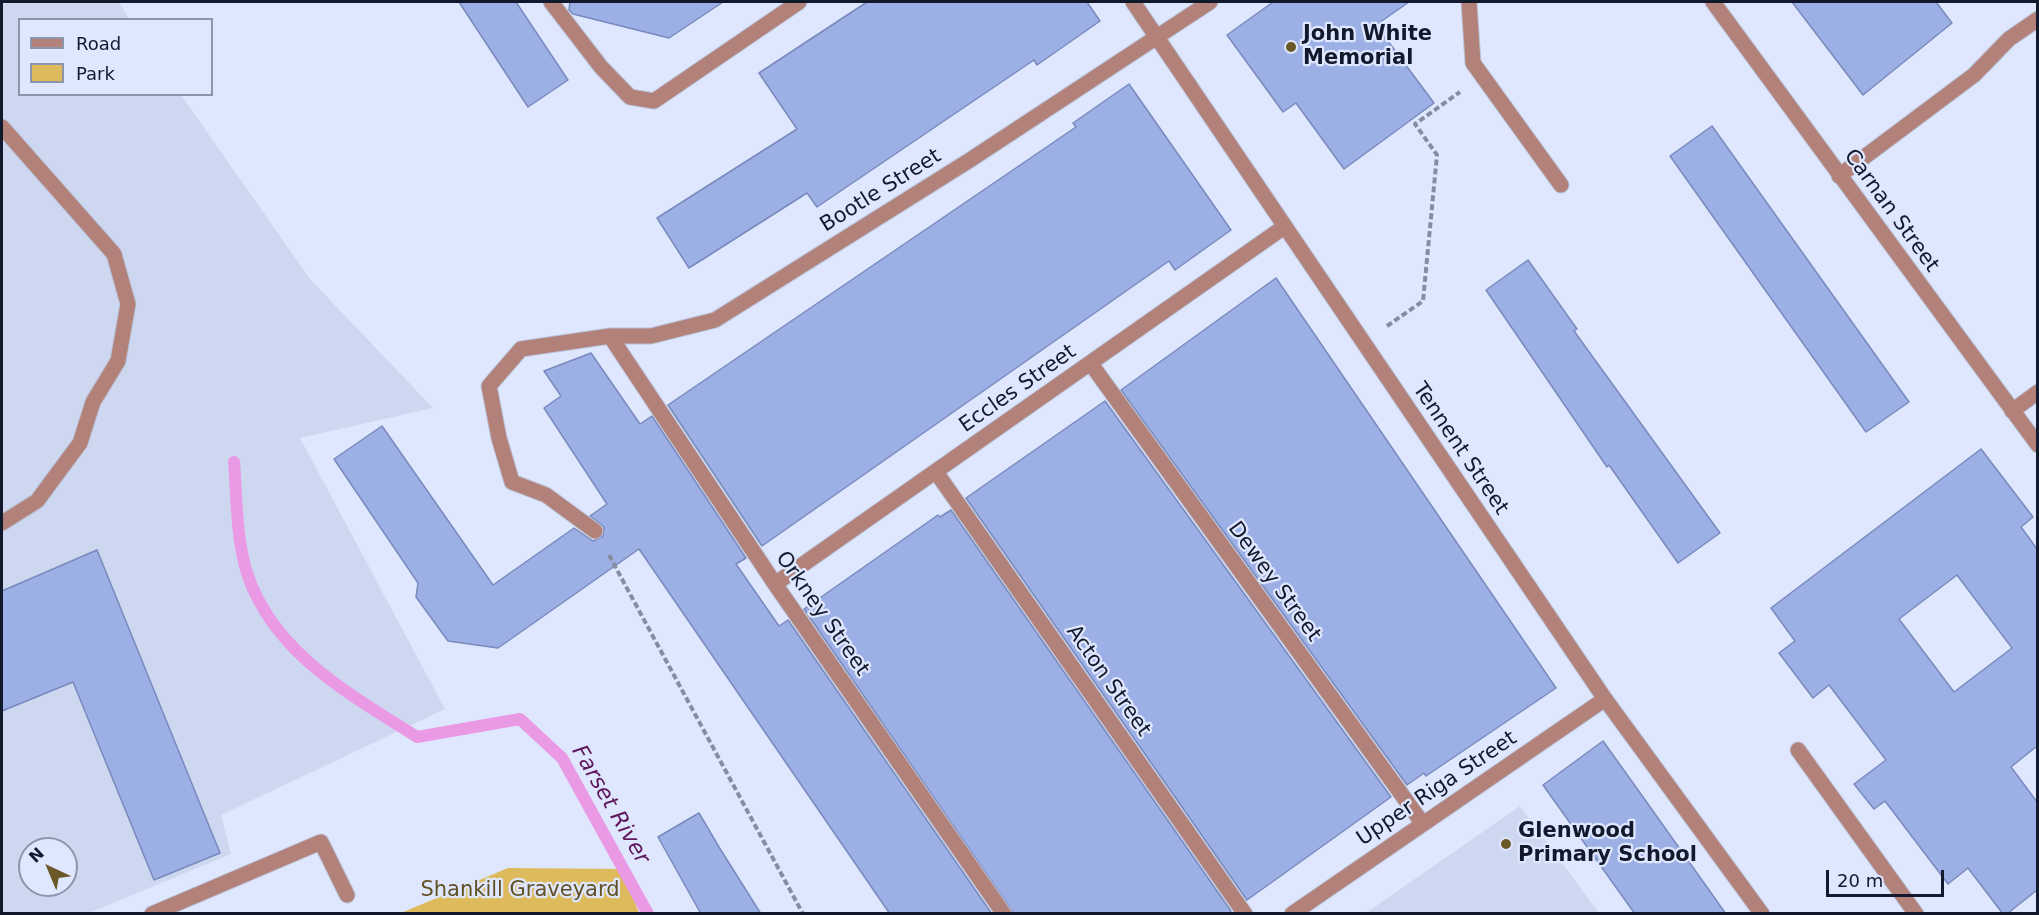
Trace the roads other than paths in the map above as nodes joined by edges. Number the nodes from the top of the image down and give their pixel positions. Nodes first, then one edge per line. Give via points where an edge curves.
1 (799, 2) edge
2 (1133, 2) edge
3 (1210, 2) edge
4 (1469, 2) edge
5 (1713, 2) edge
6 (552, 4) edge
7 (2037, 19) edge
8 (1159, 37) junction
9 (2, 127) edge
10 (1839, 176) junction
11 (1560, 185) dead end
12 (1284, 226) junction
13 (610, 336) junction
14 (1091, 364) junction
15 (2037, 392) edge
16 (2012, 411) junction
17 (2037, 445) edge
18 (936, 472) junction
19 (2, 523) edge
20 (595, 531) road end
21 (775, 584) junction
22 (1605, 699) junction
23 (1798, 750) dead end
24 (1423, 824) junction
25 (346, 895) dead end
26 (152, 914) edge
27 (1004, 914) edge
28 (1245, 914) edge
29 (1292, 914) edge
30 (1762, 914) edge
31 (1916, 914) edge

1 - 6 street via 654,101 630,97
2 - 8 street, Tennent Street
3 - 8 street, Bootle Street
4 - 11 street via 1473,63
5 - 10 street, Carnan Street
7 - 10 street via 1974,75
8 - 12 street, Tennent Street
8 - 13 street, Bootle Street via 715,320 651,336
9 - 19 street via 114,254 128,304 118,361 93,402 80,443 37,501
10 - 16 street, Carnan Street
12 - 14 street, Eccles Street
12 - 22 street, Tennent Street
13 - 20 street, Bootle Street via 521,349 489,386 512,482 546,495
13 - 21 street, Orkney Street
14 - 18 street, Eccles Street
14 - 24 street, Dewey Street
15 - 16 street
16 - 17 street, Carnan Street
18 - 21 street, Eccles Street
18 - 28 street, Acton Street
21 - 27 street, Orkney Street
22 - 24 street, Upper Riga Street
22 - 30 street, Tennent Street
23 - 31 street
24 - 29 street, Upper Riga Street
25 - 26 street via 321,842

